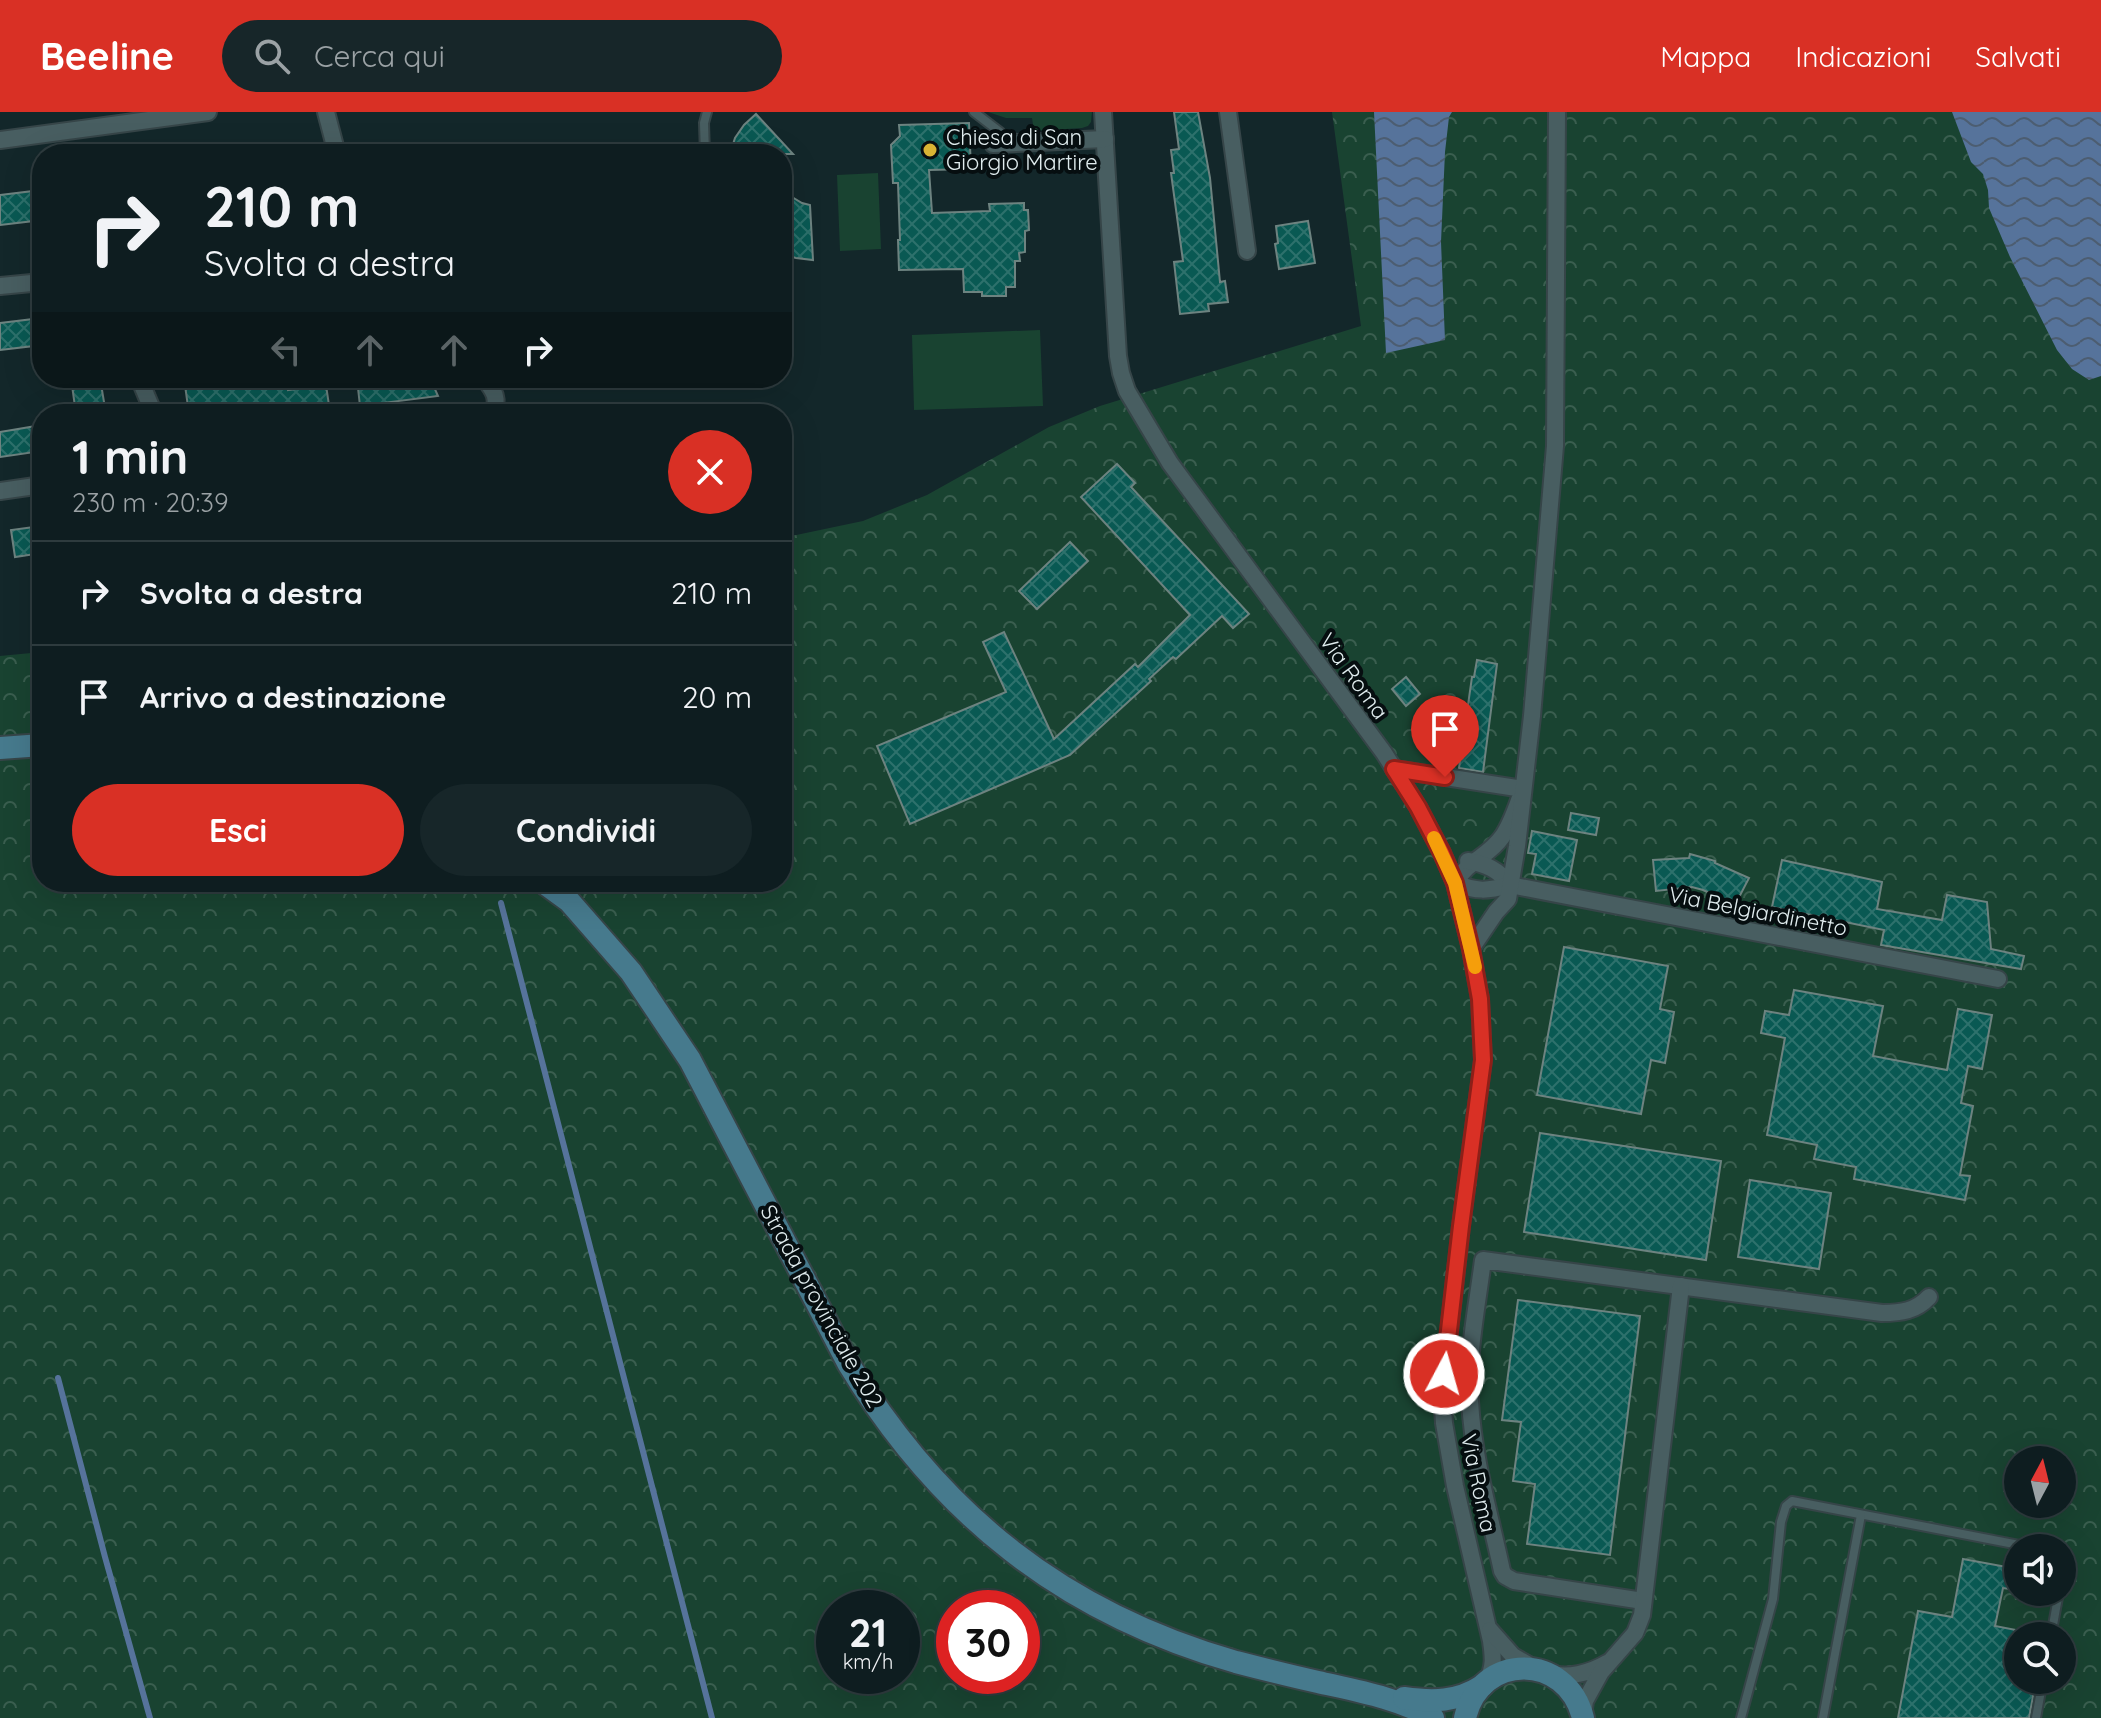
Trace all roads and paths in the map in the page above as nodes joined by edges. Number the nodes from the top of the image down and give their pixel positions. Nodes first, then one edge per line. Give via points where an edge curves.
1 (208, 112) edge
2 (326, 112) edge
3 (707, 112) edge
4 (974, 112) edge
5 (1103, 112) edge
6 (1228, 112) edge
7 (1557, 112) edge
8 (1105, 139) junction
9 (0, 140) edge
10 (334, 144) edge
11 (705, 144) edge
12 (1001, 144) joint
13 (1247, 251) dead end
14 (32, 283) edge
15 (0, 286) edge
16 (32, 486) edge
17 (0, 491) edge
18 (32, 746) edge
19 (0, 748) edge
20 (1394, 769) junction
21 (1523, 789) junction
22 (1442, 853) junction
23 (1473, 862) junction
24 (1455, 883) junction
25 (1510, 885) junction
26 (557, 892) edge
27 (1471, 949) junction
28 (1998, 979) dead end
29 (1681, 1286) junction
30 (1929, 1297) dead end
31 (1861, 1515) junction
32 (2004, 1542) edge
33 (1643, 1601) junction
34 (1487, 1626) junction
35 (1608, 1663) junction
36 (1543, 1671) junction
37 (1484, 1683) junction
38 (1371, 1694) junction
39 (2040, 1694) edge
40 (1583, 1717) edge
41 (1433, 1718) edge
42 (1465, 1718) edge
43 (1741, 1718) edge
44 (1823, 1718) edge
45 (2036, 1718) edge

1 - 9 street
2 - 10 street
3 - 11 lane
4 - 12 lane via 1000,132
5 - 8 street, Via Roma
6 - 13 street
7 - 21 street via 1555,446
8 - 12 street
8 - 20 street, Via Roma via 1118,356 1127,391 1170,463
14 - 15 street
16 - 17 street
18 - 19 street
20 - 21 street
20 - 22 street, Via Roma
21 - 23 street via 1502,837
21 - 25 street
22 - 23 street
22 - 24 street, Via Roma
23 - 24 street
23 - 25 street via 1495,870
24 - 25 street via 1487,891
24 - 27 street, Via Roma
25 - 27 street via 1508,899
25 - 28 street, Via Belgiardinetto
26 - 38 street, Strada provinciale 202 via 631,972 690,1060 862,1385 900,1440 962,1509 1037,1570 1145,1631 1235,1661
27 - 34 street, Via Roma via 1483,1060 1442,1394 1455,1486
29 - 30 street via 1882,1313 1912,1309
29 - 33 street
29 - 33 street via 1483,1260 1471,1350 1472,1430 1505,1576
31 - 32 lane
31 - 43 lane via 1803,1502 1786,1506 1773,1599
31 - 44 lane
33 - 35 street via 1635,1633
34 - 36 street, Via Roma via 1513,1656
34 - 37 street, Via Roma via 1493,1664
35 - 36 street via 1560,1676
35 - 40 street via 1587,1697
36 - 37 street, Strada provinciale 202 via 1519,1668
36 - 40 street via 1564,1683
37 - 38 street, Strada provinciale 202 via 1455,1699
37 - 42 street
38 - 41 street, Strada provinciale 202
39 - 45 lane

